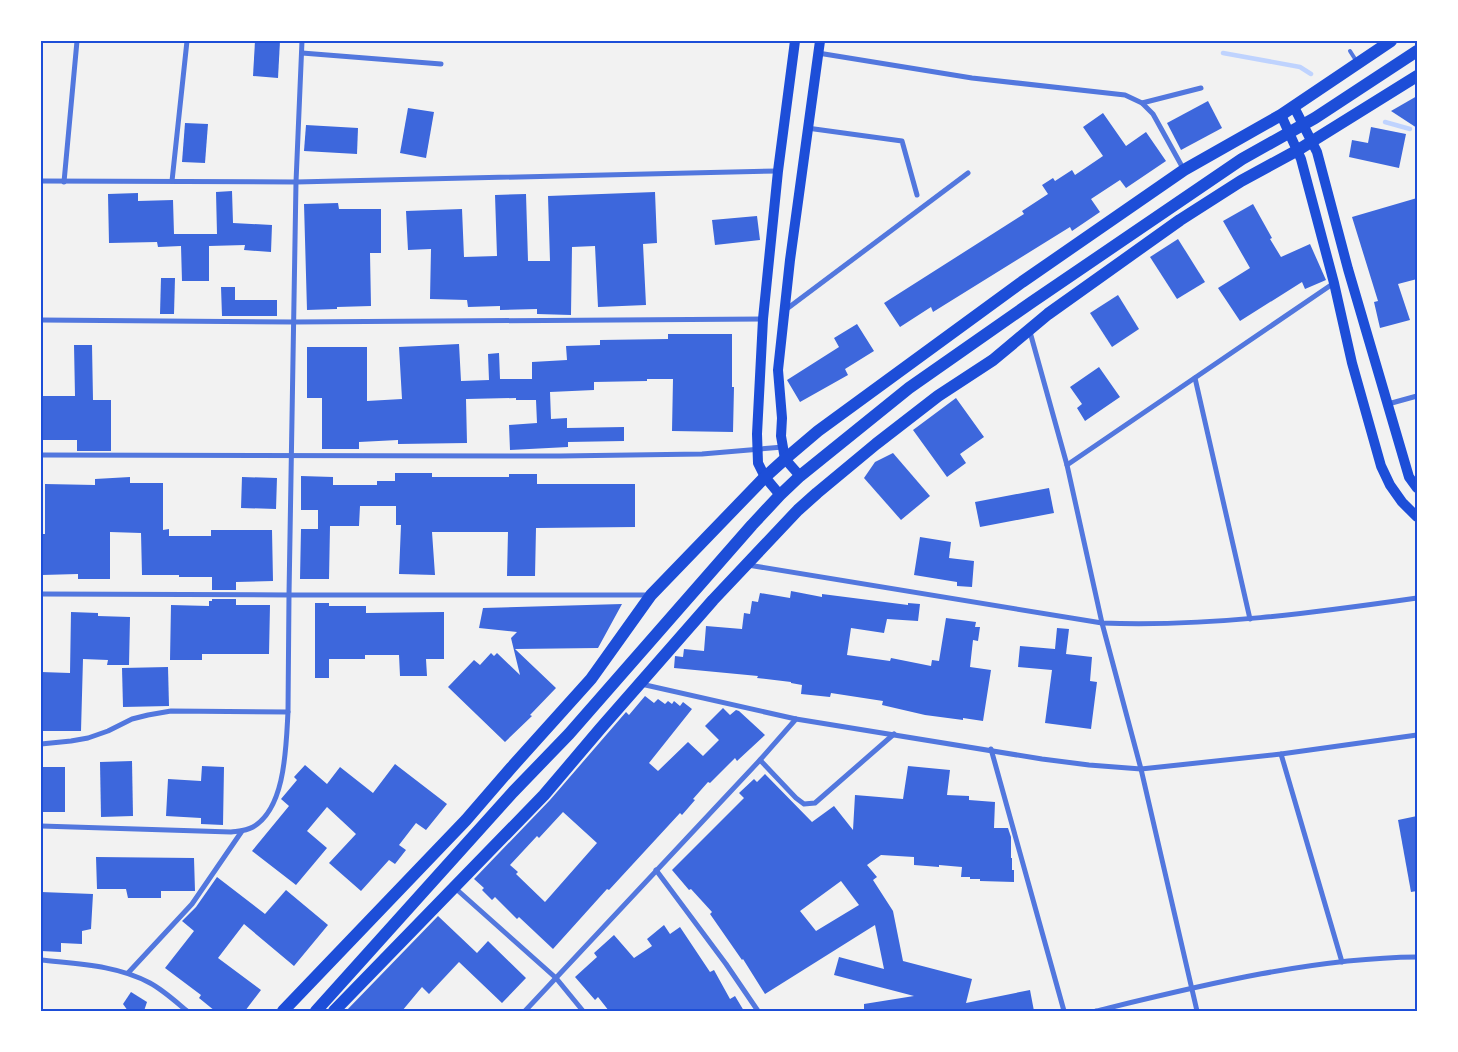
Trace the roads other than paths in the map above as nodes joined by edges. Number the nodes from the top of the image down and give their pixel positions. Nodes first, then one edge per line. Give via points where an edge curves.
1 (77, 41) edge
2 (186, 41) edge
3 (302, 41) edge
4 (795, 41) edge
5 (820, 41) edge
6 (1391, 41) edge
7 (1350, 51) dead end
8 (1417, 51) edge
9 (302, 53) junction
10 (818, 53) junction
11 (441, 64) dead end
12 (1358, 64) junction
13 (1417, 76) edge
14 (1201, 88) dead end
15 (1142, 103) junction
16 (1294, 107) junction
17 (1281, 115) junction
18 (1303, 125) junction
19 (807, 128) junction
20 (1289, 133) junction
21 (1312, 141) junction
22 (1298, 150) junction
23 (1184, 170) junction
24 (778, 171) junction
25 (968, 173) dead end
26 (41, 181) edge
27 (172, 181) junction
28 (64, 182) junction
29 (296, 182) junction
30 (917, 195) dead end
31 (1334, 283) junction
32 (784, 310) junction
33 (764, 319) junction
34 (41, 320) edge
35 (294, 322) junction
36 (1030, 331) junction
37 (1195, 378) junction
38 (1417, 396) edge
39 (1388, 404) junction
40 (757, 450) junction
41 (784, 453) junction
42 (41, 455) edge
43 (291, 456) junction
44 (1067, 465) junction
45 (800, 476) junction
46 (765, 477) junction
47 (1417, 488) edge
48 (780, 495) junction
49 (1417, 517) edge
50 (747, 565) junction
51 (41, 594) edge
52 (289, 595) junction
53 (651, 596) junction
54 (1417, 598) edge
55 (1250, 619) junction
56 (1102, 623) junction
57 (640, 684) junction
58 (288, 712) junction
59 (796, 719) junction
60 (894, 734) junction
61 (1417, 735) edge
62 (41, 744) edge
63 (991, 750) junction
64 (1281, 754) junction
65 (760, 760) junction
66 (1141, 770) junction
67 (41, 826) edge
68 (242, 831) junction
69 (656, 870) junction
70 (455, 888) junction
71 (1417, 957) edge
72 (41, 960) edge
73 (1342, 962) junction
74 (128, 973) junction
75 (556, 978) junction
76 (1192, 987) junction
77 (288, 1008) edge
78 (187, 1011) edge
79 (316, 1011) edge
80 (334, 1011) edge
81 (525, 1011) edge
82 (583, 1011) edge
83 (758, 1011) edge
84 (1064, 1011) edge
85 (1096, 1011) edge
86 (1197, 1011) edge

1 - 28 street
2 - 27 street
3 - 9 street
4 - 24 main road
5 - 10 main road
6 - 12 main road
7 - 12 lane
8 - 18 main road
9 - 11 street
9 - 29 street
10 - 15 street via 972,78 1125,95
10 - 19 main road
12 - 16 main road
13 - 21 main road
14 - 15 street
15 - 23 street via 1153,114
16 - 17 main road
16 - 18 main road
17 - 20 main road
17 - 23 main road
18 - 20 main road
18 - 21 main road
19 - 30 street via 902,141
19 - 32 main road
20 - 22 main road
20 - 45 main road via 1242,159 909,388
21 - 22 main road
21 - 39 main road
22 - 31 main road
22 - 36 main road via 1180,220 1048,314
23 - 41 main road
24 - 29 street
24 - 33 main road
25 - 32 street
26 - 28 street
27 - 28 street
27 - 29 street
29 - 35 street
31 - 37 street
31 - 49 main road via 1381,466 1402,502
32 - 41 main road via 778,370
33 - 35 street
33 - 40 main road
34 - 35 street
35 - 43 street
36 - 44 street
36 - 50 main road via 876,444 798,510
37 - 44 street
37 - 55 street
38 - 39 street
39 - 47 main road via 1409,477
40 - 41 street
40 - 43 street via 669,454
40 - 46 main road via 758,463
41 - 45 main road
41 - 46 main road
42 - 43 street
43 - 52 street
44 - 56 street
45 - 48 main road
46 - 48 main road
46 - 53 main road
48 - 79 main road via 569,734
50 - 56 street
50 - 57 main road
51 - 52 street
52 - 53 street
52 - 58 street
53 - 77 main road via 591,679 466,820
54 - 55 street
55 - 56 street via 1147,625
56 - 66 street
57 - 59 street
57 - 70 main road via 544,795
58 - 62 street via 171,711 132,719 88,738
58 - 68 street via 285,756 277,794 260,822
59 - 60 street
59 - 65 street
60 - 63 street
60 - 65 street via 815,802 804,804 796,798
61 - 64 street
63 - 66 street
63 - 84 street
64 - 66 street
64 - 73 street
65 - 69 street
66 - 76 street
67 - 68 street
68 - 74 street via 192,904
69 - 75 street
69 - 83 street
70 - 75 street
70 - 80 main road
71 - 73 street
72 - 74 street via 99,966
73 - 76 street
74 - 78 street via 150,983
75 - 81 street
75 - 82 street
76 - 85 street
76 - 86 street

